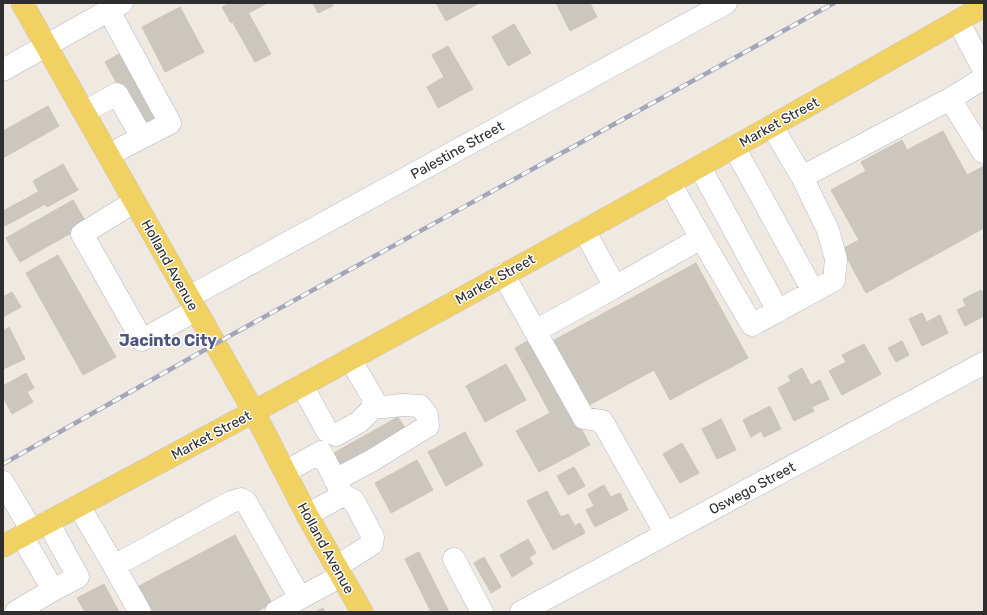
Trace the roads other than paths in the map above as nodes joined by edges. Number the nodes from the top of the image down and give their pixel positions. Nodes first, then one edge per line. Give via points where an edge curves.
1 (22, 3) edge
2 (726, 3) edge
3 (984, 6) edge
4 (115, 7) edge
5 (958, 21) junction
6 (46, 46) junction
7 (3, 70) edge
8 (984, 70) edge
9 (984, 78) edge
10 (950, 99) junction
11 (84, 112) junction
12 (772, 126) junction
13 (142, 137) junction
14 (734, 147) junction
15 (984, 152) edge
16 (108, 155) junction
17 (700, 166) junction
18 (802, 177) junction
19 (670, 183) junction
20 (134, 202) junction
21 (584, 230) junction
22 (701, 238) junction
23 (503, 274) junction
24 (615, 287) junction
25 (813, 291) junction
26 (192, 304) junction
27 (778, 311) junction
28 (535, 331) junction
29 (350, 359) junction
30 (984, 363) edge
31 (302, 386) junction
32 (373, 408) junction
33 (254, 412) junction
34 (336, 435) junction
35 (321, 452) junction
36 (285, 472) junction
37 (3, 482) edge
38 (339, 488) junction
39 (78, 506) junction
40 (307, 515) junction
41 (34, 530) junction
42 (666, 534) junction
43 (3, 546) edge
44 (454, 559) dead end
45 (114, 566) junction
46 (339, 571) junction
47 (53, 590) junction
48 (300, 598) junction
49 (16, 612) edge
50 (140, 612) edge
51 (276, 612) edge
52 (362, 612) edge
53 (482, 612) edge
54 (521, 612) edge

1 - 6 main road, Holland Avenue
2 - 26 street, Palestine Street
3 - 5 main road, Market Street
4 - 6 street
4 - 13 street via 170,122
5 - 8 street
5 - 12 main road, Market Street
6 - 7 street
6 - 11 main road, Holland Avenue
9 - 10 street
10 - 15 street
10 - 18 street
11 - 13 street via 117,94
11 - 16 main road, Holland Avenue
12 - 14 main road, Market Street
12 - 18 street
13 - 16 street
14 - 17 main road, Market Street
14 - 25 street
16 - 20 main road, Holland Avenue
17 - 19 main road, Market Street
17 - 27 street
18 - 25 street via 828,230 836,259 834,280
19 - 21 main road, Market Street
19 - 22 street
20 - 26 main road, Holland Avenue
20 - 26 street, Palestine Street via 82,234 89,248 142,340
21 - 23 main road, Market Street
21 - 24 street
22 - 24 street
22 - 27 street via 752,325
23 - 28 street
23 - 29 main road, Market Street
24 - 28 street
25 - 27 street
26 - 33 main road, Holland Avenue
28 - 42 street via 584,418 602,421
29 - 31 main road, Market Street
29 - 32 street via 373,398
30 - 42 street, Oswego Street
31 - 33 main road, Market Street
31 - 34 street via 327,431
32 - 34 street via 359,422
32 - 38 street via 420,406 427,415 428,426 371,461
33 - 36 main road, Holland Avenue
33 - 39 main road, Market Street
34 - 35 street
35 - 36 street
35 - 38 street
36 - 40 main road, Holland Avenue
37 - 41 street
38 - 40 street
38 - 46 street via 354,501 372,537 372,544
39 - 41 main road, Market Street
39 - 45 street
40 - 46 main road, Holland Avenue
41 - 43 main road, Market Street
41 - 47 street
41 - 47 street via 78,577
42 - 54 street, Oswego Street
44 - 53 street
45 - 48 street via 231,502 241,499 246,502
45 - 50 street
46 - 48 street
46 - 52 main road, Holland Avenue
47 - 49 street
48 - 51 street

